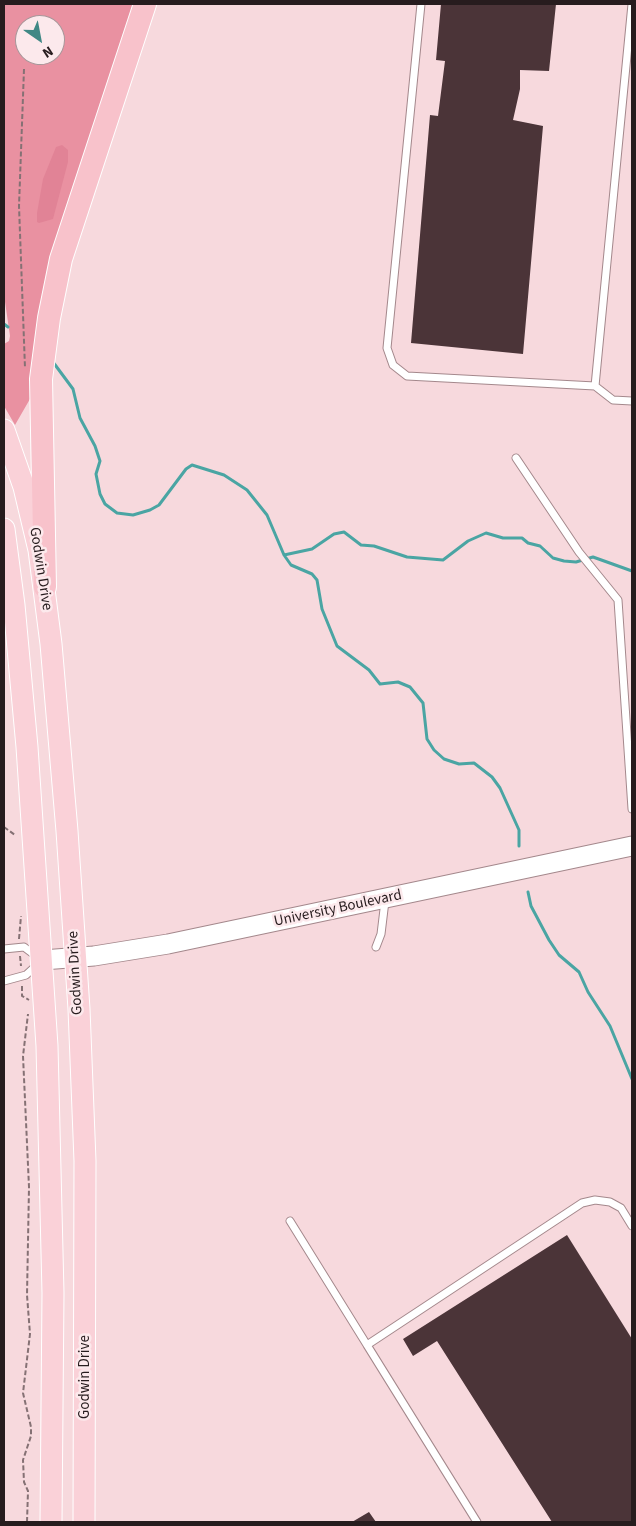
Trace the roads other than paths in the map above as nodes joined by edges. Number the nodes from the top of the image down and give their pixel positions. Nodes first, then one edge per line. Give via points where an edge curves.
1 (145, 4) edge
2 (420, 4) edge
3 (632, 4) edge
4 (596, 386) junction
5 (632, 401) edge
6 (4, 430) edge
7 (516, 458) dead end
8 (4, 529) edge
9 (45, 587) junction
10 (632, 808) edge
11 (632, 846) edge
12 (385, 899) junction
13 (376, 947) dead end
14 (4, 949) edge
15 (76, 958) junction
16 (43, 960) junction
17 (4, 981) edge
18 (290, 1221) dead end
19 (632, 1226) edge
20 (367, 1345) junction
21 (51, 1522) edge
22 (84, 1522) edge
23 (477, 1522) edge

1 - 9 highway via 64,250 49,318 41,379
2 - 4 lane via 387,348 394,365 407,376
3 - 4 lane
4 - 5 lane via 613,400
6 - 9 main road, Godwin Drive via 30,508
7 - 10 lane via 579,552 613,591 620,607
8 - 16 main road, Godwin Drive via 14,605
9 - 15 main road, Godwin Drive
11 - 12 main road, University Boulevard
12 - 13 lane via 381,934
12 - 15 main road, University Boulevard via 168,944
14 - 16 lane via 24,947
15 - 16 main road, University Boulevard
15 - 22 main road, Godwin Drive via 85,1161
16 - 17 lane via 26,975
16 - 21 main road, Godwin Drive via 52,1174
18 - 20 lane
19 - 20 lane via 621,1208 610,1202 595,1200 582,1204
20 - 23 lane

